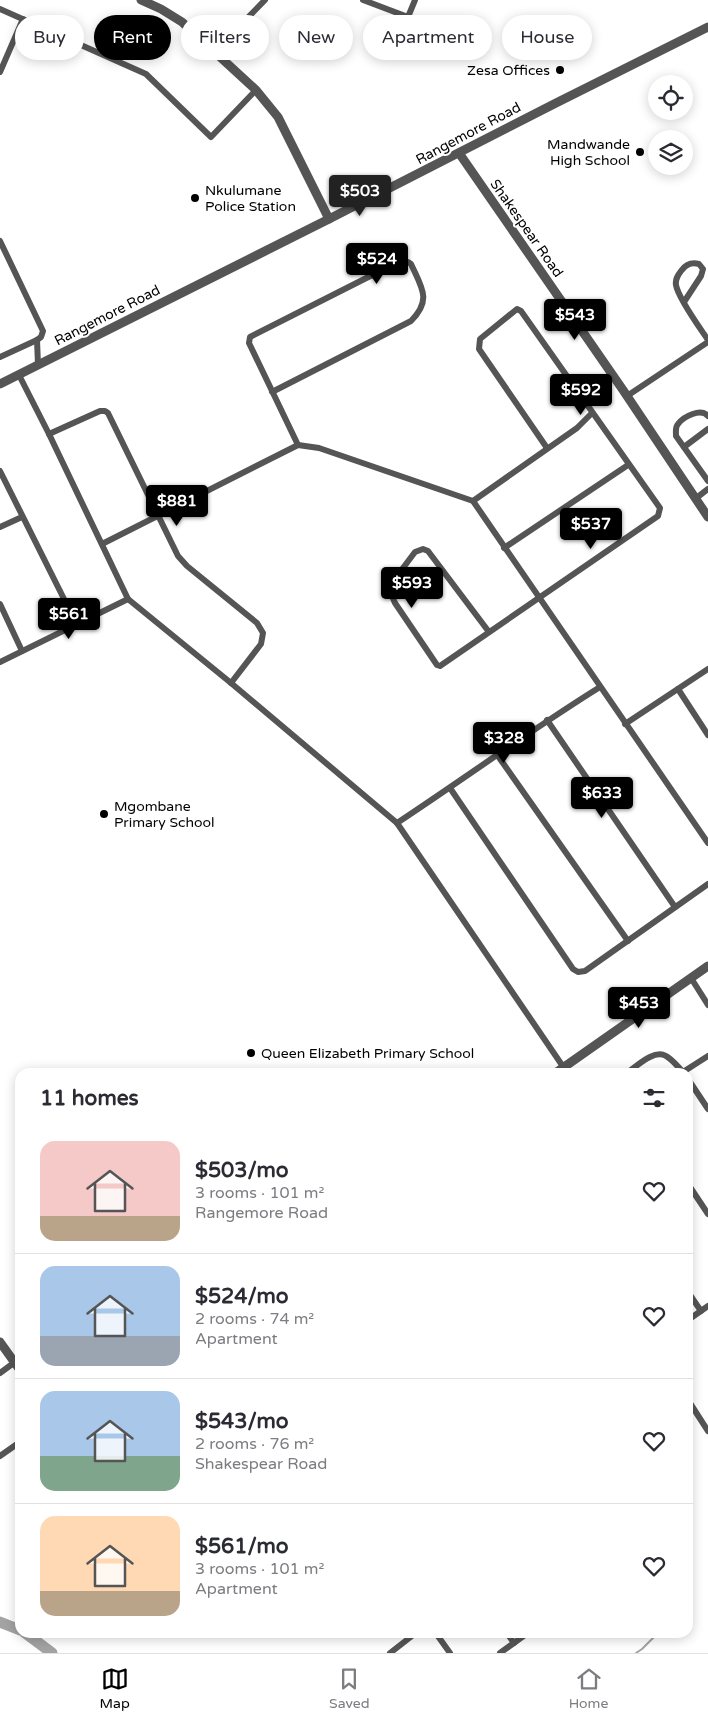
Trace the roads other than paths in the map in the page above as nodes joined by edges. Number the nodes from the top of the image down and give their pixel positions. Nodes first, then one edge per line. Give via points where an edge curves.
1 (142, 0) edge
2 (265, 0) edge
3 (363, 0) edge
4 (415, 0) edge
5 (0, 9) edge
6 (250, 15) edge
7 (15, 16) edge
8 (181, 21) edge
9 (708, 27) edge
10 (15, 37) edge
11 (84, 46) edge
12 (224, 60) edge
13 (0, 72) edge
14 (256, 90) junction
15 (459, 153) junction
16 (329, 220) junction
17 (0, 241) edge
18 (2, 251) edge
19 (684, 302) junction
20 (37, 340) junction
21 (708, 341) edge
22 (0, 357) edge
23 (38, 365) junction
24 (19, 375) junction
25 (0, 384) edge
26 (272, 392) junction
27 (626, 396) junction
28 (592, 412) junction
29 (708, 416) edge
30 (708, 429) edge
31 (49, 434) junction
32 (298, 445) junction
33 (684, 447) junction
34 (546, 448) junction
35 (628, 465) junction
36 (0, 471) edge
37 (708, 481) edge
38 (708, 489) edge
39 (695, 499) junction
40 (473, 501) junction
41 (159, 515) junction
42 (22, 516) junction
43 (708, 517) edge
44 (0, 527) edge
45 (102, 544) junction
46 (504, 548) junction
47 (128, 599) junction
48 (539, 599) junction
49 (0, 604) edge
50 (77, 625) junction
51 (489, 632) junction
52 (22, 650) junction
53 (0, 662) edge
54 (708, 669) edge
55 (231, 683) junction
56 (600, 687) junction
57 (678, 689) junction
58 (548, 720) junction
59 (625, 724) junction
60 (708, 735) edge
61 (498, 756) junction
62 (450, 788) junction
63 (397, 823) junction
64 (708, 843) edge
65 (708, 884) edge
66 (675, 907) junction
67 (628, 941) junction
68 (708, 966) edge
69 (691, 978) junction
70 (708, 1004) edge
71 (708, 1056) edge
72 (559, 1068) edge
73 (563, 1068) edge
74 (634, 1068) edge
75 (679, 1068) edge
76 (689, 1068) edge
77 (693, 1086) edge
78 (708, 1109) edge
79 (693, 1192) edge
80 (708, 1214) edge
81 (693, 1299) edge
82 (708, 1306) edge
83 (701, 1311) junction
84 (693, 1317) edge
85 (0, 1342) edge
86 (15, 1363) edge
87 (15, 1367) edge
88 (0, 1373) edge
89 (693, 1408) edge
90 (708, 1431) edge
91 (15, 1446) edge
92 (0, 1456) edge
93 (409, 1638) edge
94 (439, 1638) edge
95 (510, 1638) edge
96 (521, 1638) edge
97 (514, 1643) junction
98 (390, 1653) edge
99 (450, 1653) edge
100 (500, 1653) edge

1 - 8 street
2 - 6 street
3 - 4 street via 408,17
5 - 7 street
9 - 15 street, Rangemore Road
10 - 13 street
11 - 14 street via 146,74 212,137
12 - 14 street
14 - 16 street via 278,117
15 - 16 street, Rangemore Road
15 - 27 street, Shakespear Road
16 - 23 street, Rangemore Road
17 - 18 street
18 - 20 street via 43,328 43,334
19 - 19 street via 676,286 676,278 688,264 699,264 703,269 701,276
19 - 21 street
20 - 22 street
20 - 23 street
21 - 27 street
23 - 24 street, Rangemore Road
24 - 25 street, Rangemore Road
24 - 31 street
26 - 26 street via 249,343 250,337 398,262 411,264 424,300 411,322
26 - 32 street
27 - 39 street, Shakespear Road
28 - 34 street via 577,428
28 - 34 street via 521,310 515,310 480,339 479,349
28 - 35 street
29 - 33 street via 698,412 679,422 676,436
30 - 33 street
31 - 41 street via 100,411 108,413
31 - 45 street
32 - 40 street via 319,448
32 - 41 street
33 - 37 street
34 - 40 street
35 - 46 street
35 - 48 street via 660,508 658,516
36 - 42 street
38 - 39 street
39 - 43 street, Shakespear Road
40 - 46 street
41 - 45 street
41 - 55 street via 183,562 257,623 263,633 261,644
42 - 44 street
42 - 50 street
45 - 47 street
46 - 48 street
47 - 50 street
47 - 55 street
48 - 51 street
48 - 56 street
49 - 52 street
50 - 52 street
51 - 51 street via 442,665 437,665 392,596 394,580 415,552 428,551
52 - 53 street
54 - 57 street
55 - 63 street
56 - 58 street
56 - 59 street
57 - 59 street
57 - 60 street
58 - 61 street
58 - 66 street
59 - 64 street
61 - 62 street
61 - 67 street
62 - 63 street
62 - 67 street via 573,969 578,972 585,970
63 - 72 street
65 - 66 street
66 - 67 street
68 - 69 street
69 - 70 street
69 - 73 street
71 - 76 street
74 - 75 street via 658,1054 667,1056
77 - 78 street
79 - 80 street
81 - 83 street
82 - 83 street
83 - 84 street
85 - 86 street
87 - 88 street
89 - 90 street
91 - 92 street
93 - 98 street
94 - 99 street
95 - 97 street
96 - 97 street
97 - 100 street

